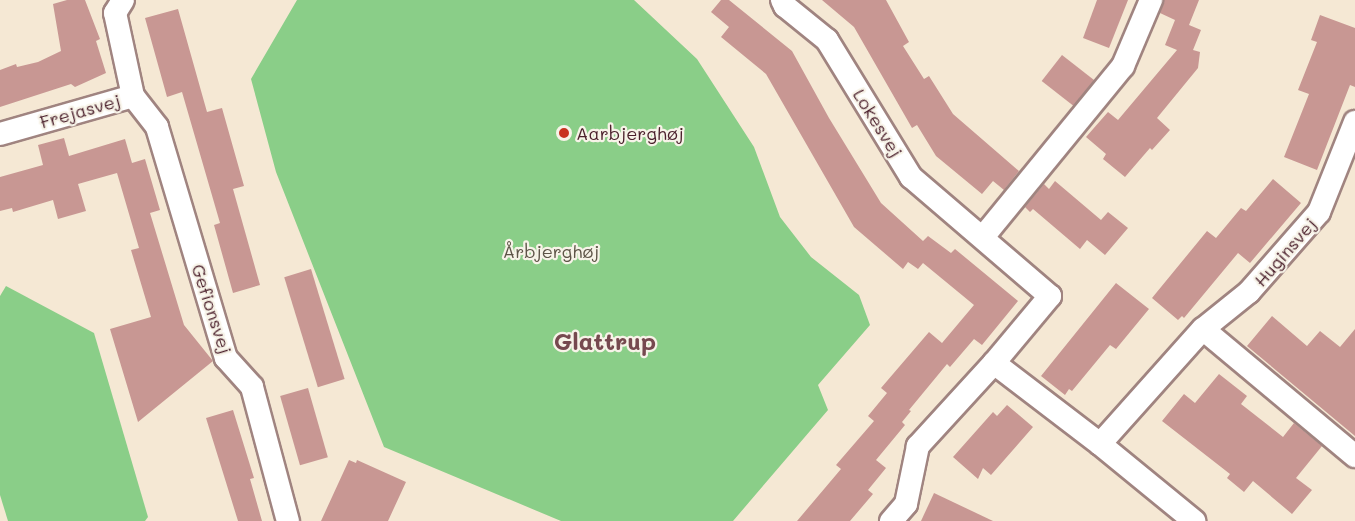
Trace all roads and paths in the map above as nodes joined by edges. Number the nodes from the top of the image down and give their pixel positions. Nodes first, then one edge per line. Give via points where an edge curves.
1 (123, 0) edge
2 (782, 0) edge
3 (1151, 0) edge
4 (133, 96) junction
5 (1355, 122) edge
6 (0, 134) edge
7 (983, 237) junction
8 (1203, 329) junction
9 (994, 363) junction
10 (1100, 444) junction
11 (1355, 456) edge
12 (288, 521) edge
13 (891, 521) edge
14 (1194, 521) edge

1 - 4 street, Frejasvej via 115,13
2 - 7 street, Lokesvej via 827,40 911,177
3 - 7 street via 1123,66
4 - 6 street, Frejasvej
4 - 12 street, Gefionsvej via 157,127 226,358 252,387
5 - 8 street, Huginsvej via 1319,213 1249,292
7 - 9 street, Lokesvej via 1050,296
8 - 10 street, Huginsvej
8 - 11 street
9 - 10 street
9 - 13 street via 918,446 906,504
10 - 14 street

